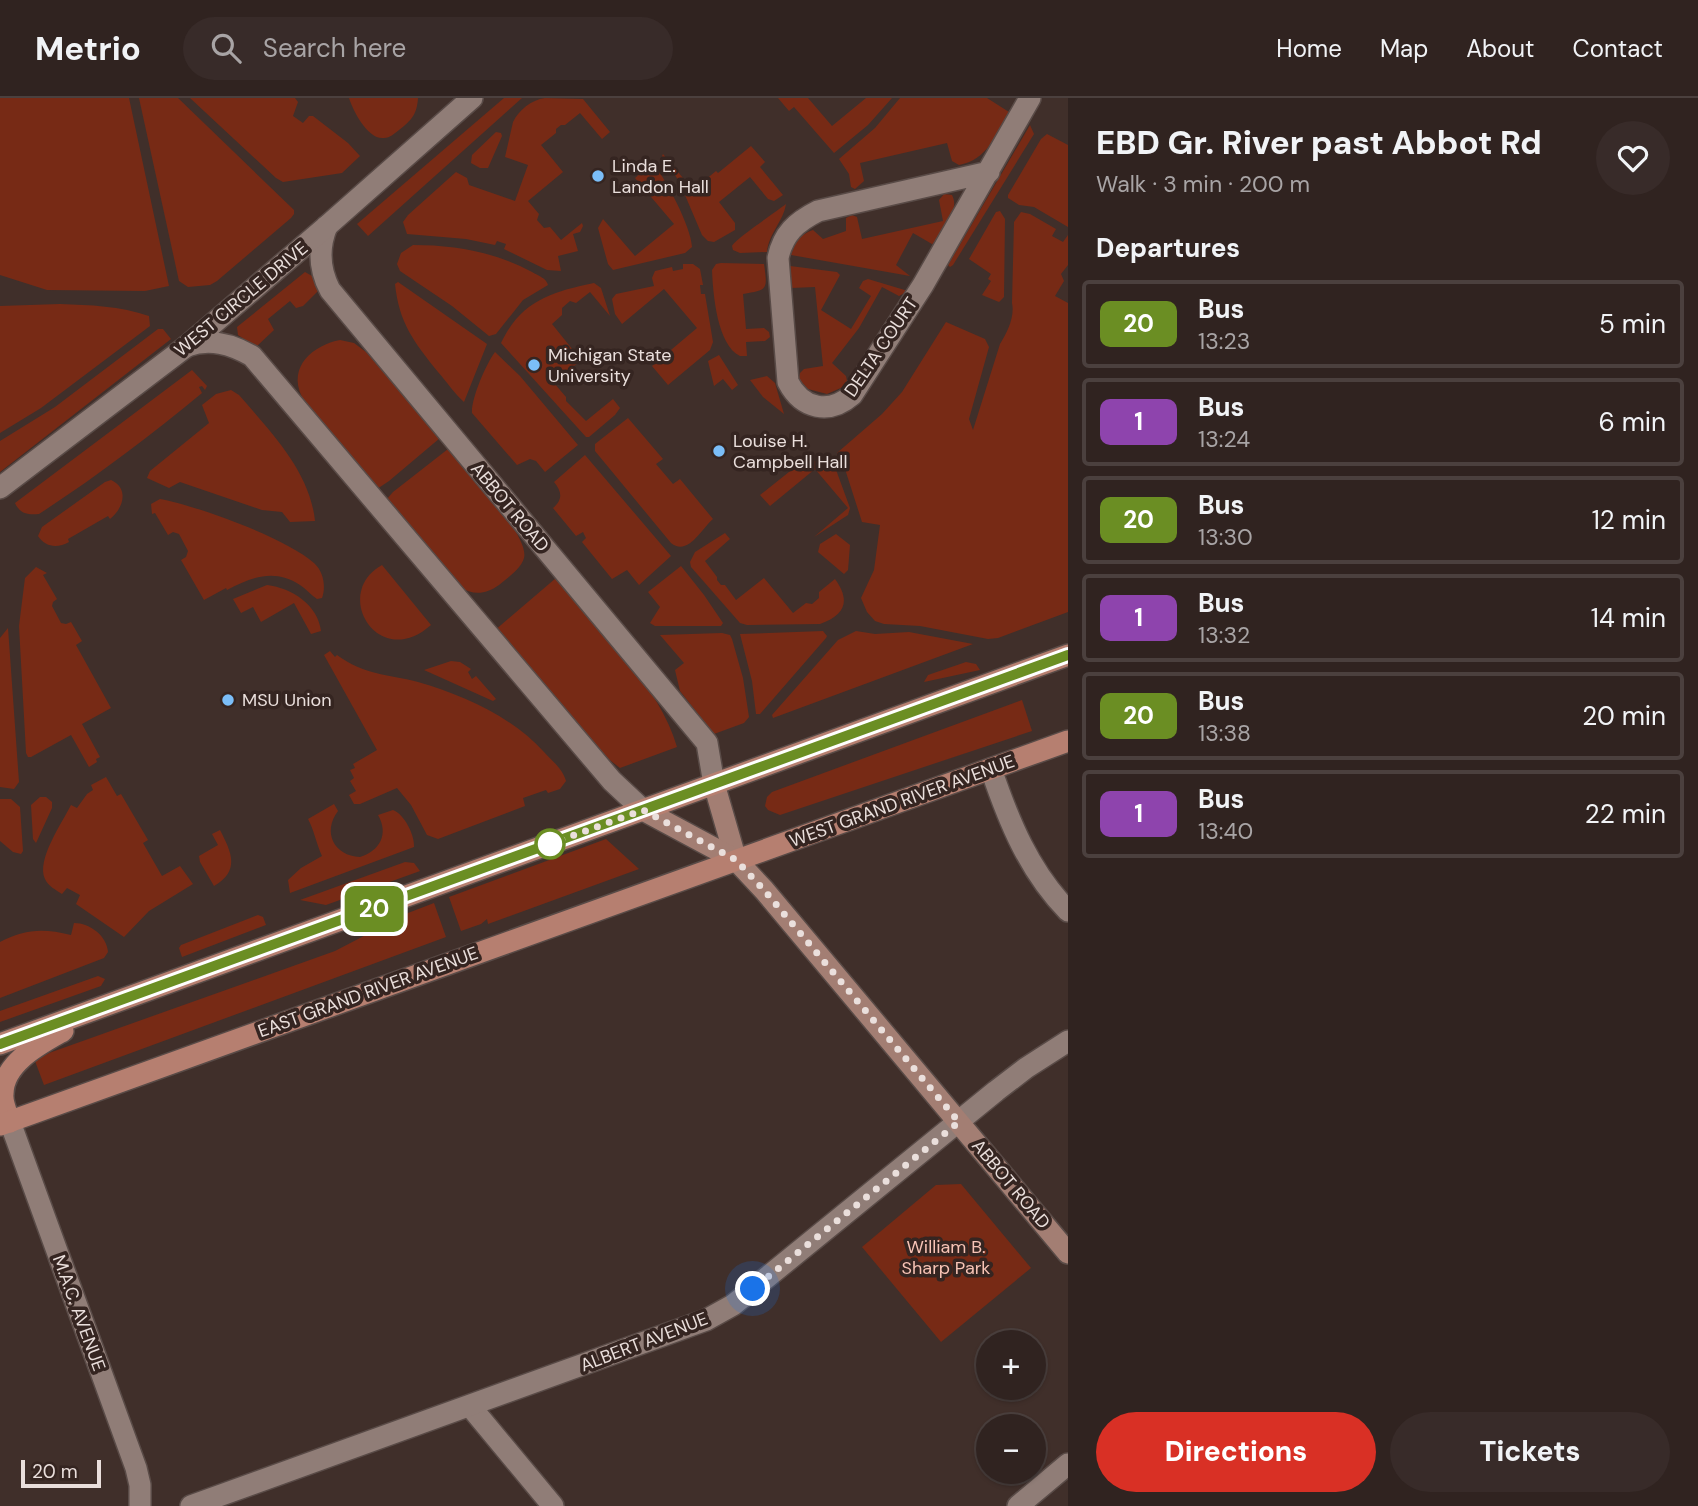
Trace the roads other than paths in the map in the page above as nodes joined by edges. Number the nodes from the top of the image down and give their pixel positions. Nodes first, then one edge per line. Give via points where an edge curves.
1 (472, 98) edge
2 (1030, 98) edge
3 (989, 172) junction
4 (327, 226) junction
5 (187, 346) junction
6 (0, 488) edge
7 (1068, 655) edge
8 (1068, 741) edge
9 (991, 769) junction
10 (714, 784) junction
11 (643, 810) junction
12 (736, 860) junction
13 (1068, 911) edge
14 (121, 1000) junction
15 (1068, 1041) edge
16 (0, 1044) edge
17 (959, 1122) junction
18 (5, 1123) edge
19 (1068, 1253) edge
20 (470, 1406) junction
21 (1068, 1464) edge
22 (140, 1506) edge
23 (191, 1506) edge
24 (553, 1506) edge
25 (1018, 1506) edge

1 - 4 street, WEST CIRCLE DRIVE
2 - 3 street, DELTA COURT
3 - 3 street, DELTA COURT via 852,395 828,408 799,399 788,383 778,258 787,233 818,211
4 - 5 street, WEST CIRCLE DRIVE
4 - 10 street, ABBOT ROAD via 320,253 330,290 707,743
5 - 6 street, WEST CIRCLE DRIVE
5 - 11 street via 216,342 252,356 612,780
7 - 10 main road
8 - 9 main road, WEST GRAND RIVER AVENUE
9 - 12 main road, WEST GRAND RIVER AVENUE
9 - 13 street via 1026,855
10 - 11 main road
10 - 12 main road
11 - 12 main road
11 - 14 main road
12 - 17 main road, ABBOT ROAD
12 - 18 main road, EAST GRAND RIVER AVENUE
14 - 16 main road
14 - 18 main road via 41,1044 10,1071 2,1092
15 - 17 street, ALBERT AVENUE
17 - 19 main road, ABBOT ROAD
17 - 20 street, ALBERT AVENUE via 733,1305 706,1320
18 - 22 street, M.A.C. AVENUE via 136,1468
20 - 23 street, ALBERT AVENUE
20 - 24 street
21 - 25 street

